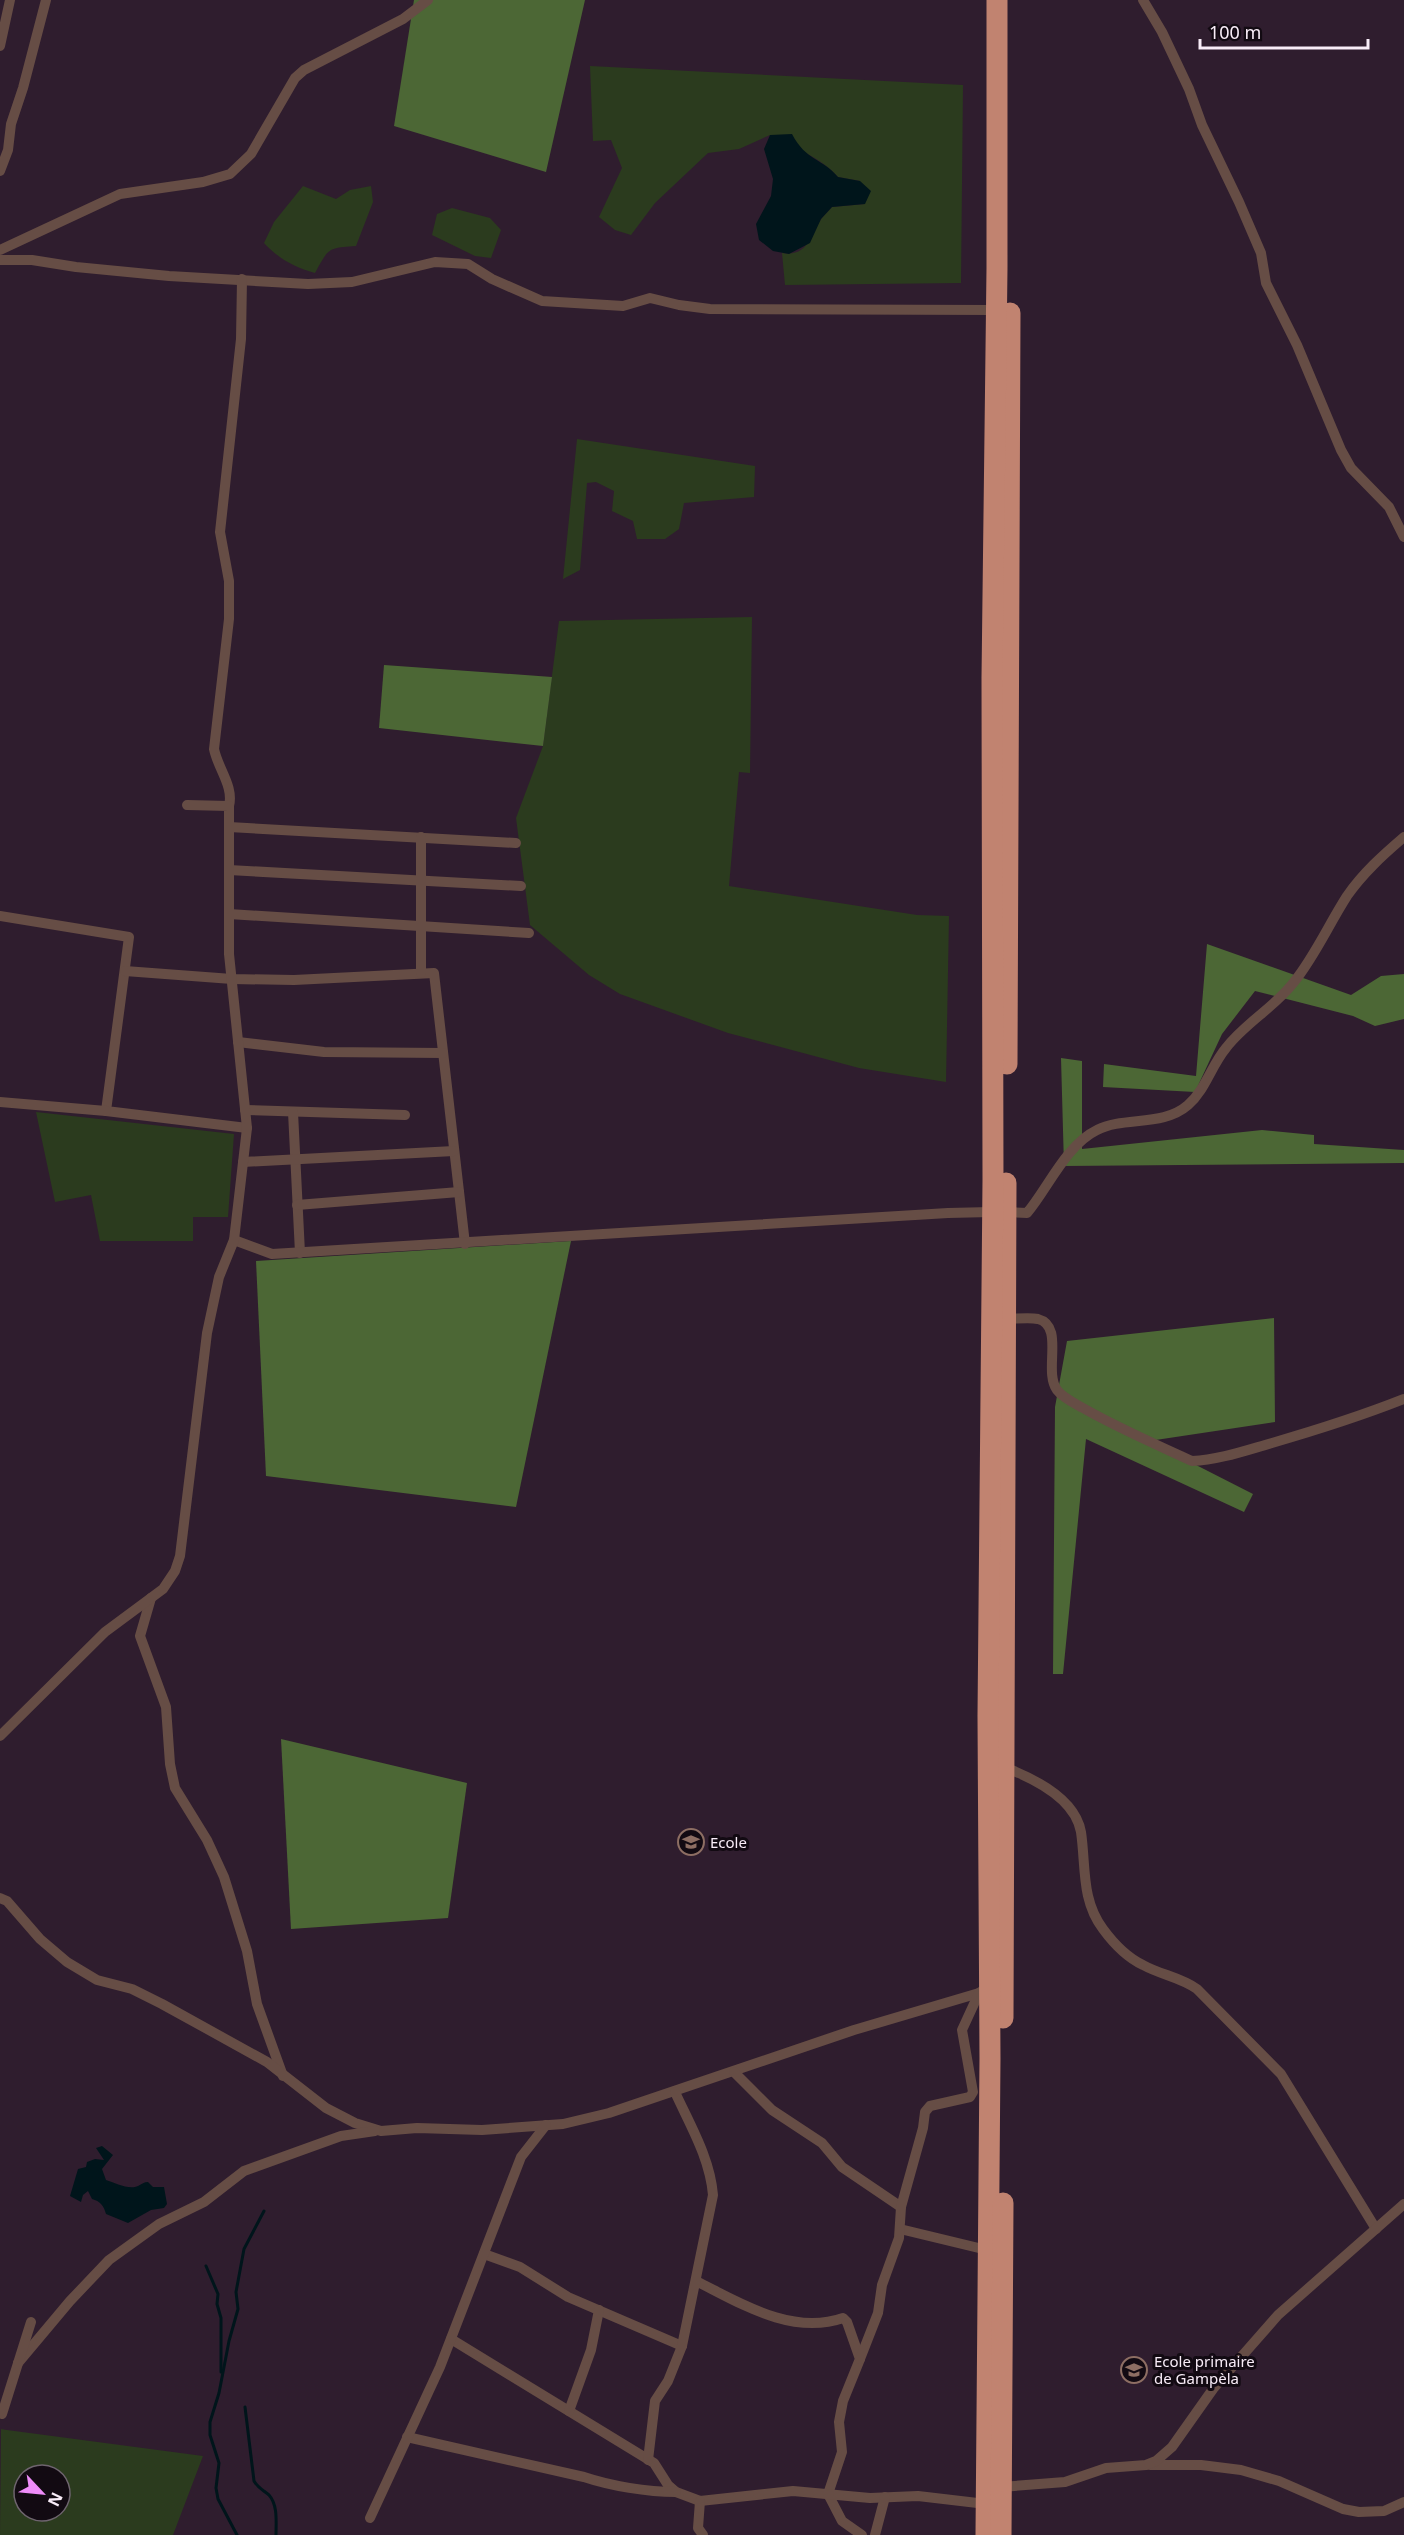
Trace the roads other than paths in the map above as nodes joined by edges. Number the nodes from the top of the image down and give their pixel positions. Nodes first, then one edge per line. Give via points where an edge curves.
1 (10, 0) edge
2 (46, 0) edge
3 (428, 0) edge
4 (997, 0) edge
5 (1011, 0) edge
6 (1143, 0) edge
7 (0, 46) edge
8 (0, 171) edge
9 (0, 250) edge
10 (0, 260) edge
11 (243, 279) junction
12 (995, 310) junction
13 (1404, 537) edge
14 (187, 805) dead end
15 (229, 806) junction
16 (229, 827) junction
17 (421, 837) junction
18 (1404, 837) edge
19 (516, 843) dead end
20 (229, 870) junction
21 (421, 880) junction
22 (521, 886) dead end
23 (229, 914) junction
24 (0, 916) edge
25 (421, 926) junction
26 (529, 933) dead end
27 (124, 971) junction
28 (421, 973) junction
29 (232, 980) junction
30 (238, 1042) junction
31 (443, 1053) junction
32 (0, 1102) edge
33 (245, 1110) junction
34 (106, 1111) junction
35 (293, 1112) junction
36 (405, 1115) dead end
37 (247, 1128) junction
38 (454, 1151) junction
39 (295, 1159) junction
40 (243, 1162) junction
41 (459, 1192) junction
42 (297, 1205) junction
43 (999, 1212) junction
44 (234, 1240) junction
45 (465, 1244) junction
46 (300, 1253) junction
47 (1006, 1319) junction
48 (1404, 1399) edge
49 (151, 1599) junction
50 (0, 1736) edge
51 (1004, 1767) junction
52 (0, 1898) edge
53 (984, 1989) junction
54 (734, 2072) junction
55 (284, 2076) junction
56 (675, 2092) junction
57 (546, 2125) junction
58 (381, 2131) junction
59 (1404, 2204) edge
60 (901, 2207) junction
61 (900, 2229) junction
62 (1376, 2229) junction
63 (987, 2250) junction
64 (484, 2253) junction
65 (696, 2281) junction
66 (599, 2310) junction
67 (31, 2322) dead end
68 (451, 2339) junction
69 (682, 2346) junction
70 (860, 2359) junction
71 (18, 2363) junction
72 (569, 2411) junction
73 (1, 2415) edge
74 (407, 2437) junction
75 (648, 2460) junction
76 (1146, 2465) junction
77 (1001, 2487) junction
78 (676, 2492) junction
79 (828, 2494) junction
80 (885, 2498) junction
81 (700, 2501) junction
82 (1404, 2502) edge
83 (986, 2504) junction
84 (370, 2518) dead end
85 (703, 2535) edge
86 (862, 2535) edge
87 (875, 2535) edge
88 (986, 2535) edge
89 (1001, 2535) edge

1 - 7 street
2 - 8 street
3 - 9 street via 404,19 304,70 295,78 251,154 230,174 204,182 120,194
4 - 12 highway
5 - 43 highway
6 - 13 street via 1162,32 1239,202 1261,252 1266,283 1341,450 1351,468 1389,507
10 - 11 street
11 - 12 street via 308,284 352,282 435,262 468,264 542,301 623,306 650,298 711,309
11 - 15 street via 241,339 220,532 229,581 229,619 214,749 232,795
12 - 43 highway via 993,1180
14 - 15 street
15 - 16 street
16 - 17 street
16 - 20 street
17 - 19 street
17 - 21 street
18 - 43 street via 1375,862 1348,895 1296,980 1226,1047 1203,1089 1187,1106 1146,1121 1096,1130 1059,1166 1027,1213
20 - 21 street
20 - 23 street
21 - 22 street
21 - 25 street
23 - 25 street
23 - 29 street
24 - 27 street via 129,937
25 - 26 street
25 - 28 street
27 - 29 street
27 - 34 street
28 - 29 street
28 - 31 street via 434,973
29 - 30 street
30 - 31 street via 324,1052
30 - 33 street
31 - 38 street
32 - 34 street
33 - 35 street
33 - 37 street
34 - 37 street
35 - 36 street
35 - 39 street
37 - 40 street
38 - 39 street
38 - 41 street
39 - 40 street
39 - 42 street
40 - 44 street
41 - 42 street
41 - 45 street
42 - 46 street
43 - 45 street
43 - 47 highway
43 - 53 highway
44 - 46 street via 272,1254
44 - 49 street via 219,1277 207,1333 180,1556 163,1589
45 - 46 street
47 - 48 street via 1039,1319 1049,1325 1053,1335 1051,1368 1055,1388 1062,1396 1111,1424 1192,1461 1310,1432
47 - 51 highway
49 - 50 street via 105,1632
49 - 55 street via 140,1636 166,1707 175,1788 224,1877 247,1951 257,2004
51 - 62 street via 1033,1778 1074,1815 1081,1830 1085,1891 1101,1927 1122,1953 1197,1989 1281,2074
51 - 77 highway
52 - 55 street via 67,1962 97,1980 132,1989 162,2004 267,2062
53 - 54 street
53 - 60 street via 962,2030 973,2092 970,2097 930,2106 925,2112
53 - 63 highway
54 - 56 street
54 - 60 street via 772,2110 822,2143 842,2167
55 - 58 street via 326,2108
56 - 57 street via 609,2113
56 - 65 street via 711,2176 712,2195
57 - 58 street
57 - 64 street via 521,2157
58 - 71 street via 341,2136 244,2171 204,2202 159,2224 109,2260
59 - 62 street
60 - 61 street
61 - 63 street
61 - 70 street via 882,2285 878,2313
62 - 76 street via 1293,2299 1213,2389 1172,2447
63 - 83 highway
64 - 66 street via 520,2267
64 - 68 street
65 - 69 street
65 - 70 street via 751,2309 790,2320 815,2324 843,2318
66 - 69 street
66 - 72 street via 591,2350
67 - 71 street
68 - 72 street
68 - 74 street
69 - 75 street via 655,2401
70 - 79 street via 843,2401 839,2422 842,2452
71 - 73 street
72 - 75 street
74 - 78 street via 605,2484
74 - 84 street
75 - 78 street
76 - 77 street via 1106,2468 1065,2482
76 - 82 street via 1201,2464 1241,2470 1359,2512 1384,2511
77 - 89 highway
78 - 81 street
79 - 80 street
79 - 81 street via 793,2491
79 - 86 street via 842,2521
80 - 83 street via 918,2496
80 - 87 street
81 - 85 street via 698,2528
83 - 88 highway

